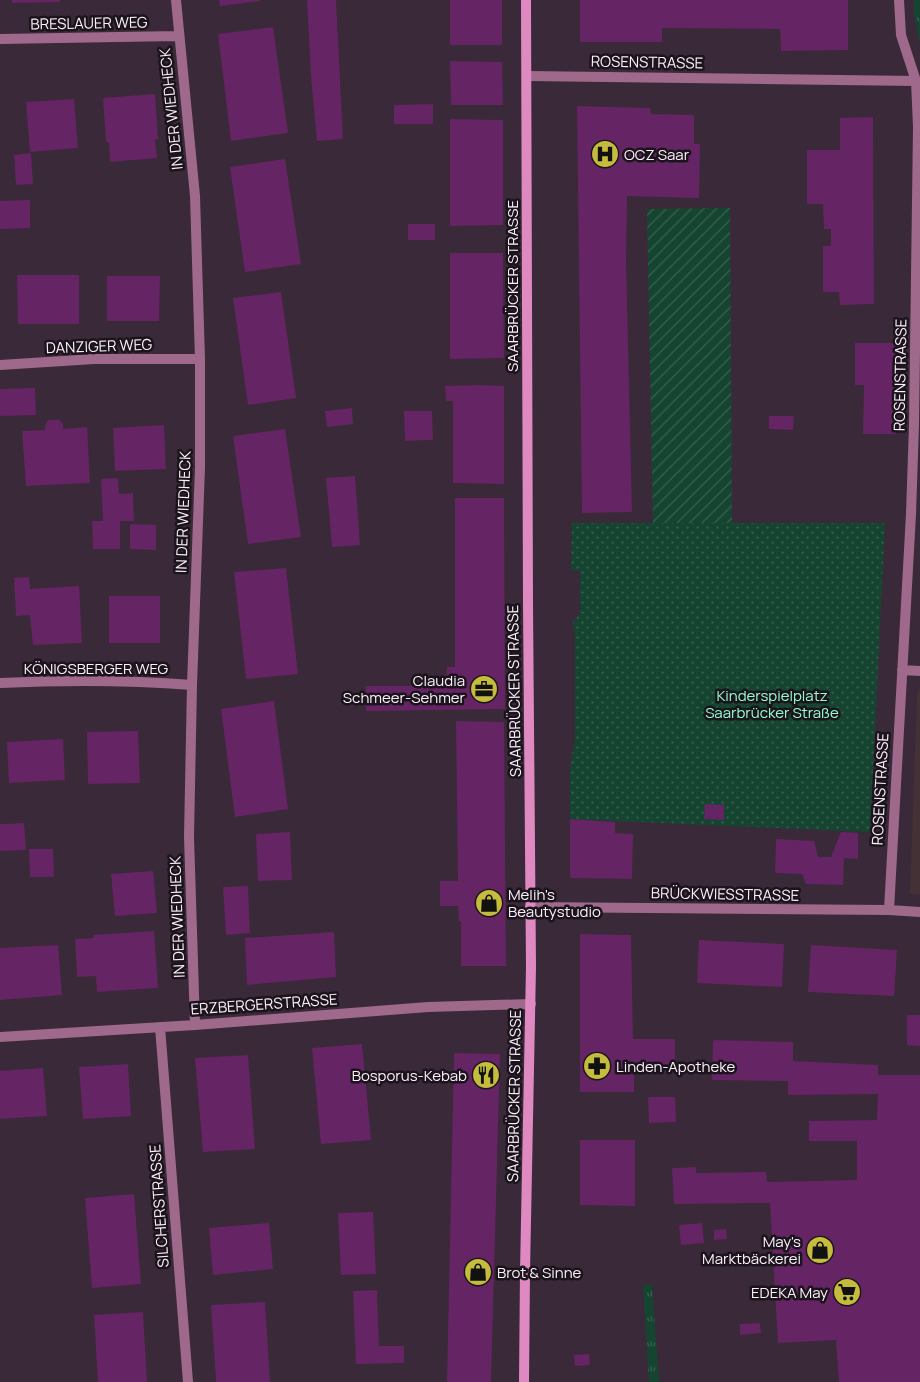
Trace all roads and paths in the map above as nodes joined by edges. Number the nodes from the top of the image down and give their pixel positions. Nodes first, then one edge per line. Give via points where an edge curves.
1 (176, 0) edge
2 (526, 0) edge
3 (899, 0) edge
4 (178, 36) junction
5 (0, 40) edge
6 (527, 76) junction
7 (916, 81) junction
8 (200, 360) junction
9 (0, 365) edge
10 (902, 670) junction
11 (920, 670) edge
12 (0, 683) edge
13 (192, 685) junction
14 (530, 907) junction
15 (889, 910) junction
16 (920, 912) edge
17 (531, 1004) junction
18 (195, 1025) junction
19 (160, 1027) junction
20 (0, 1037) edge
21 (188, 1382) edge
22 (524, 1382) edge

1 - 4 street, IN DER WIEDHECK
2 - 6 main road, SAARBRÜCKER STRASSE
3 - 7 street, ROSENSTRASSE via 901,35
4 - 5 street, BRESLAUER WEG
4 - 8 street, IN DER WIEDHECK via 194,196
6 - 7 street, ROSENSTRASSE
6 - 14 main road, SAARBRÜCKER STRASSE
7 - 10 street, ROSENSTRASSE via 914,425
8 - 9 street, DANZIGER WEG via 94,360
8 - 13 street, IN DER WIEDHECK via 200,467
10 - 11 street
10 - 15 street, ROSENSTRASSE
12 - 13 street, KÖNIGSBERGER WEG via 72,680
13 - 18 street, IN DER WIEDHECK via 189,837
14 - 15 street, BRÜCKWIESSTRASSE
14 - 17 main road, SAARBRÜCKER STRASSE
15 - 16 street, BRÜCKWIESSTRASSE
17 - 18 street, ERZBERGERSTRASSE via 428,1007
17 - 22 main road, SAARBRÜCKER STRASSE
18 - 19 street, ERZBERGERSTRASSE
19 - 20 street, ERZBERGERSTRASSE
19 - 21 street, SILCHERSTRASSE

